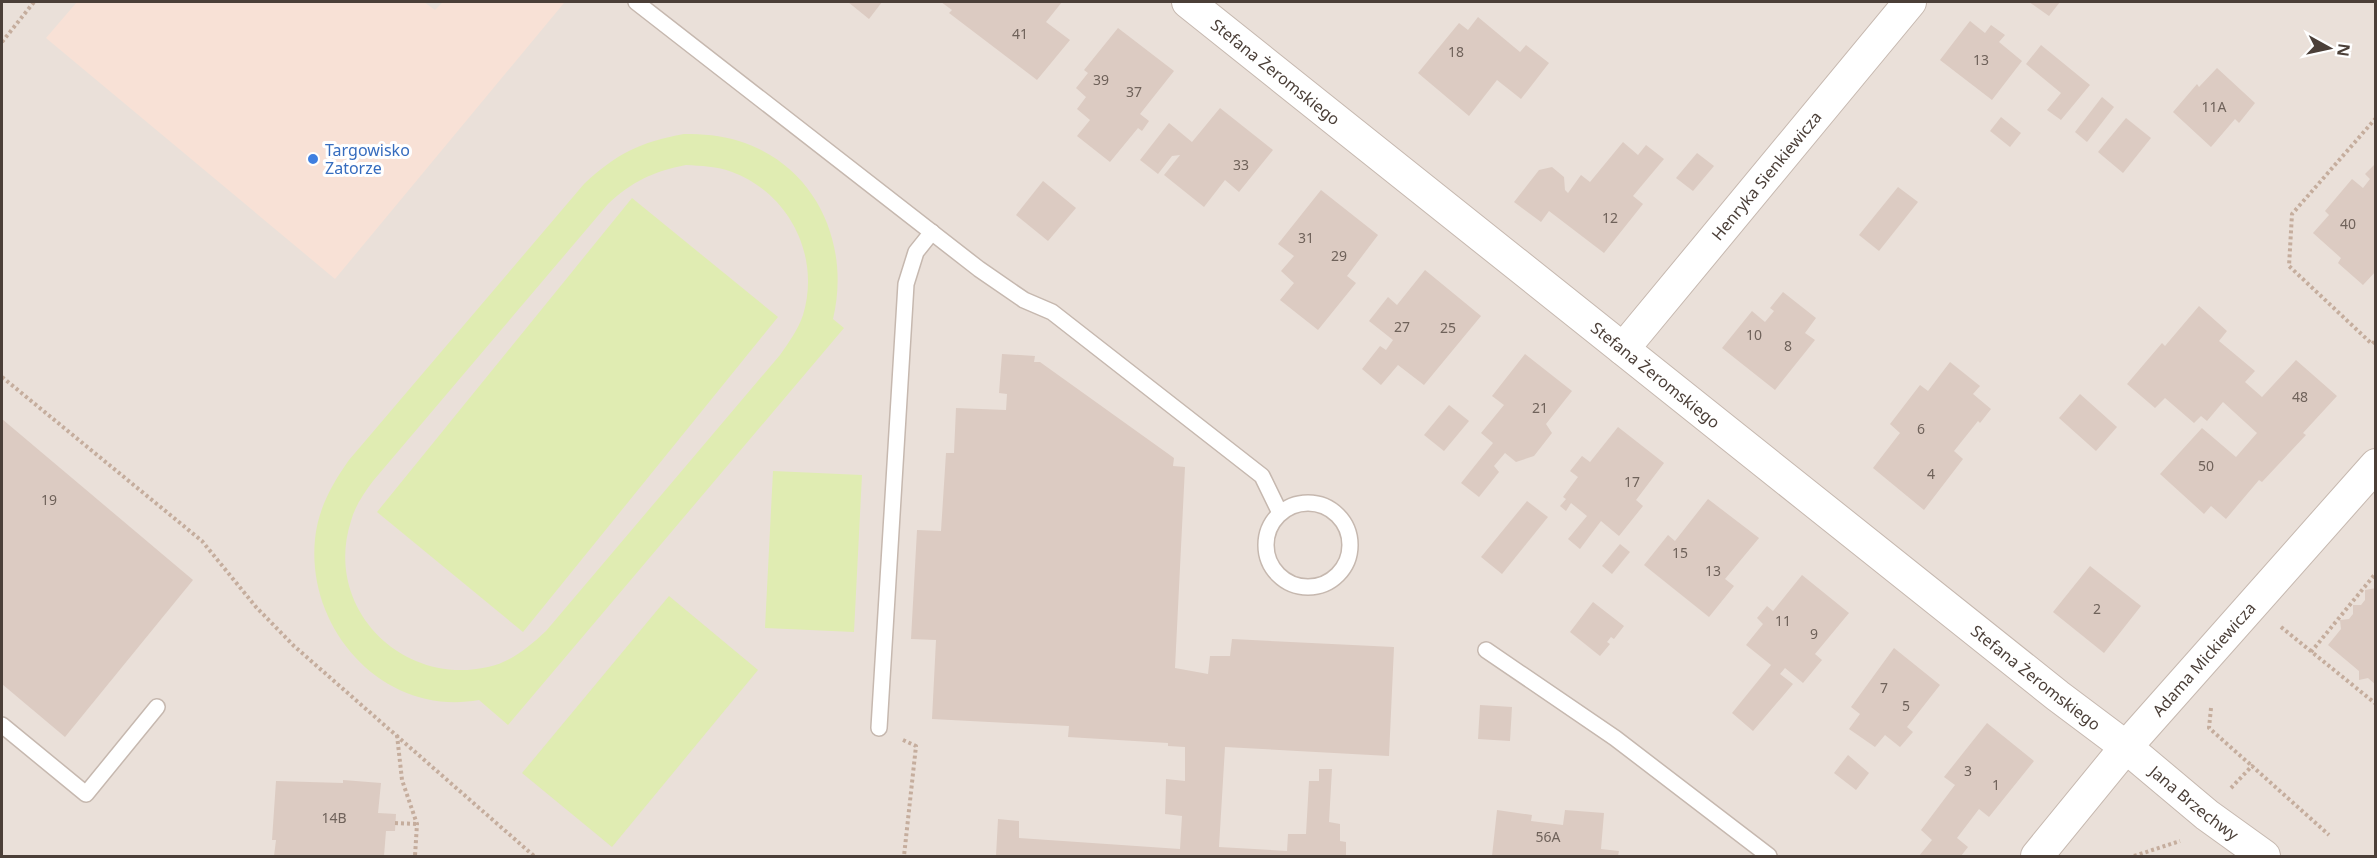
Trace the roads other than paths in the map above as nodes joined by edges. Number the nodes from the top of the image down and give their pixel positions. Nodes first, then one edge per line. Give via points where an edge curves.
1 (636, 2) edge
2 (1188, 2) edge
3 (1910, 2) edge
4 (932, 232) junction
5 (1623, 349) junction
6 (2376, 465) edge
7 (1280, 513) junction
8 (1486, 650) dead end
9 (157, 707) dead end
10 (2, 725) edge
11 (879, 728) road end
12 (2126, 747) junction
13 (1769, 856) edge
14 (2037, 856) edge
15 (2264, 856) edge

1 - 4 lane
2 - 5 street, Stefana Żeromskiego
3 - 5 street, Henryka Sienkiewicza
4 - 7 lane via 1024,300 1052,312 1078,331 1262,476
4 - 11 lane via 916,252 906,284
5 - 12 street, Stefana Żeromskiego
6 - 12 street, Adama Mickiewicza
7 - 7 lane via 1266,539 1273,568 1297,586 1325,584 1336,576 1350,552 1345,523 1335,512 1308,502
8 - 13 lane via 1615,738
9 - 10 lane via 86,794
12 - 14 street, Adama Mickiewicza
12 - 15 street, Jana Brzechwy via 2207,815

